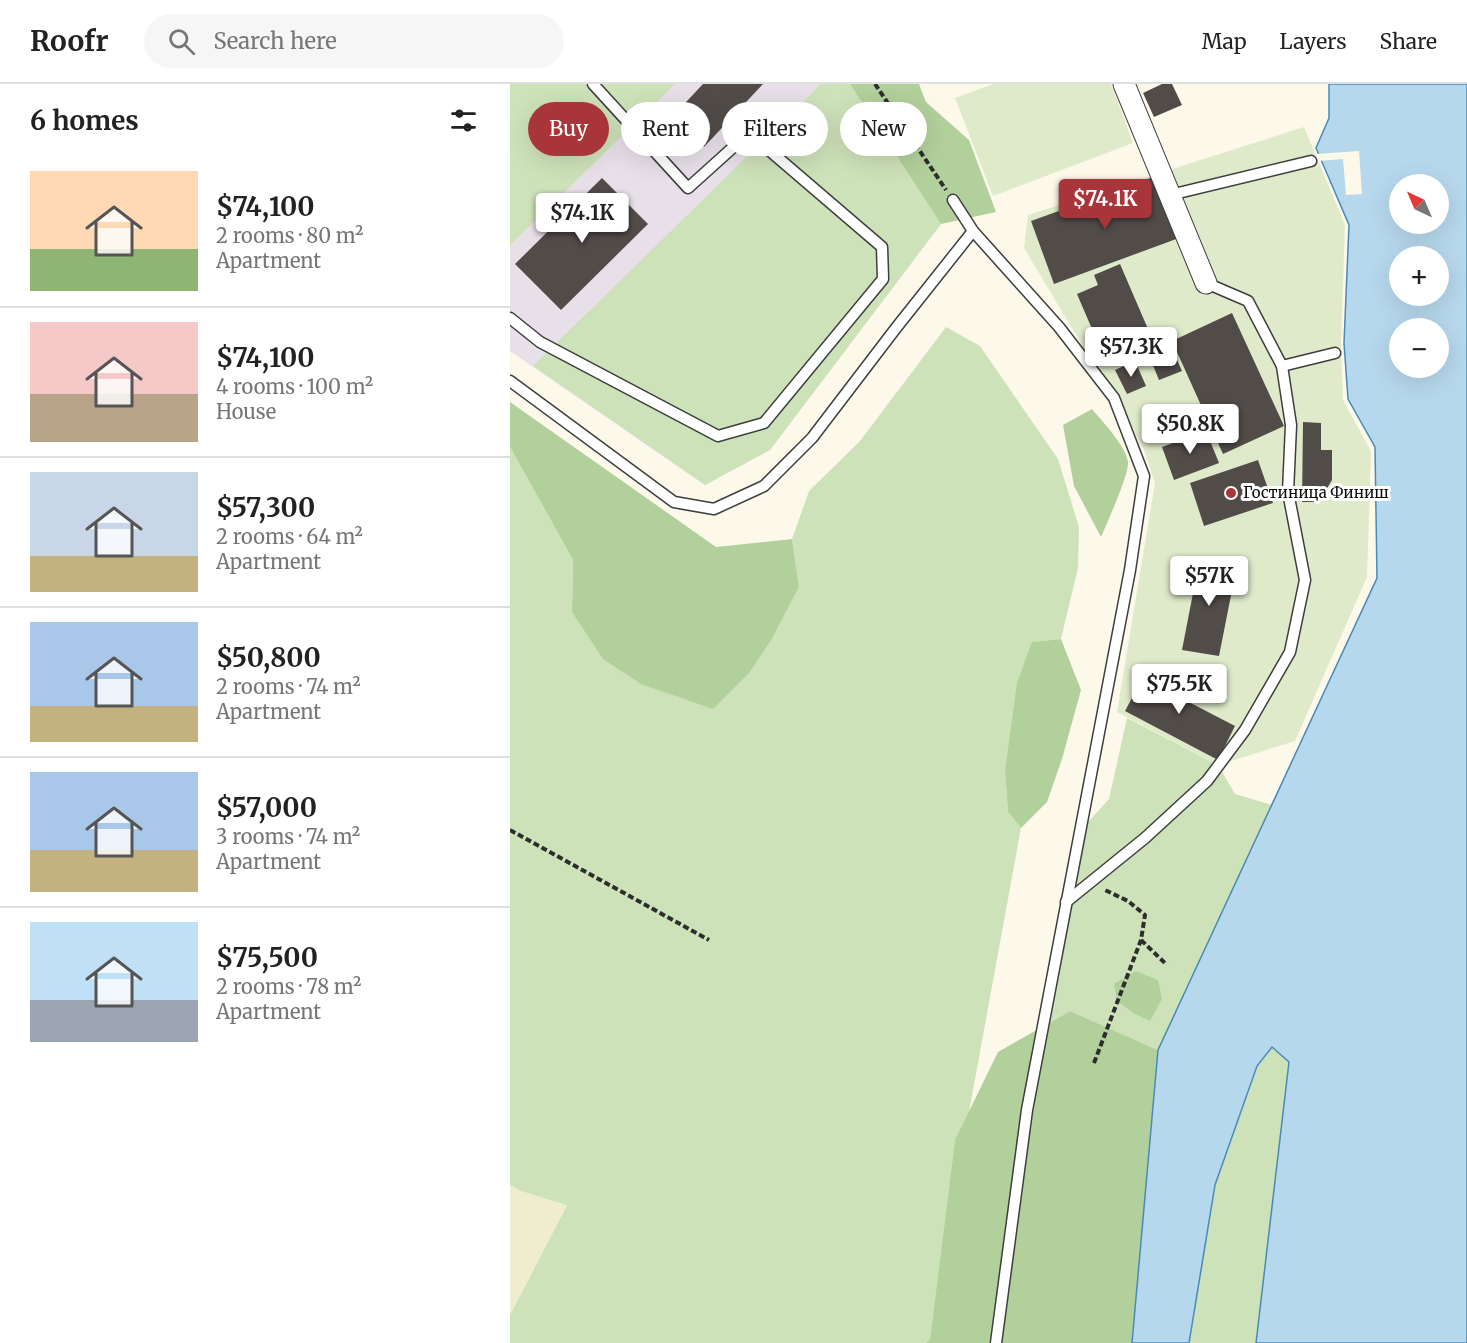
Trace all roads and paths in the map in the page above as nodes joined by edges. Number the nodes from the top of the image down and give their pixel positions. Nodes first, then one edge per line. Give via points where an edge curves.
1 (593, 84) edge
2 (874, 84) edge
3 (1124, 84) edge
4 (1311, 161) dead end
5 (1170, 195) junction
6 (953, 200) joint
7 (974, 231) junction
8 (1206, 282) joint
9 (510, 318) edge
10 (1335, 353) dead end
11 (1282, 366) junction
12 (510, 381) edge
13 (510, 830) edge
14 (1087, 886) junction
15 (1066, 902) junction
16 (709, 940) dead end
17 (1141, 940) junction
18 (1167, 965) dead end
19 (1094, 1064) dead end
20 (996, 1343) edge

1 - 9 lane via 688,188 749,133 882,247 883,279 764,423 718,436 540,342
2 - 6 path
3 - 5 street
4 - 5 lane
5 - 8 street
6 - 7 lane
7 - 12 lane via 812,438 764,486 714,509 674,502
7 - 15 lane via 1059,327 1114,398 1144,476 1130,570
8 - 11 lane via 1248,301
10 - 11 lane
11 - 14 lane via 1291,425 1288,492 1305,580 1290,652 1245,730 1207,781
13 - 16 path
14 - 15 lane
14 - 17 path via 1108,891 1145,915
15 - 20 lane via 1027,1110
17 - 18 path
17 - 19 path

